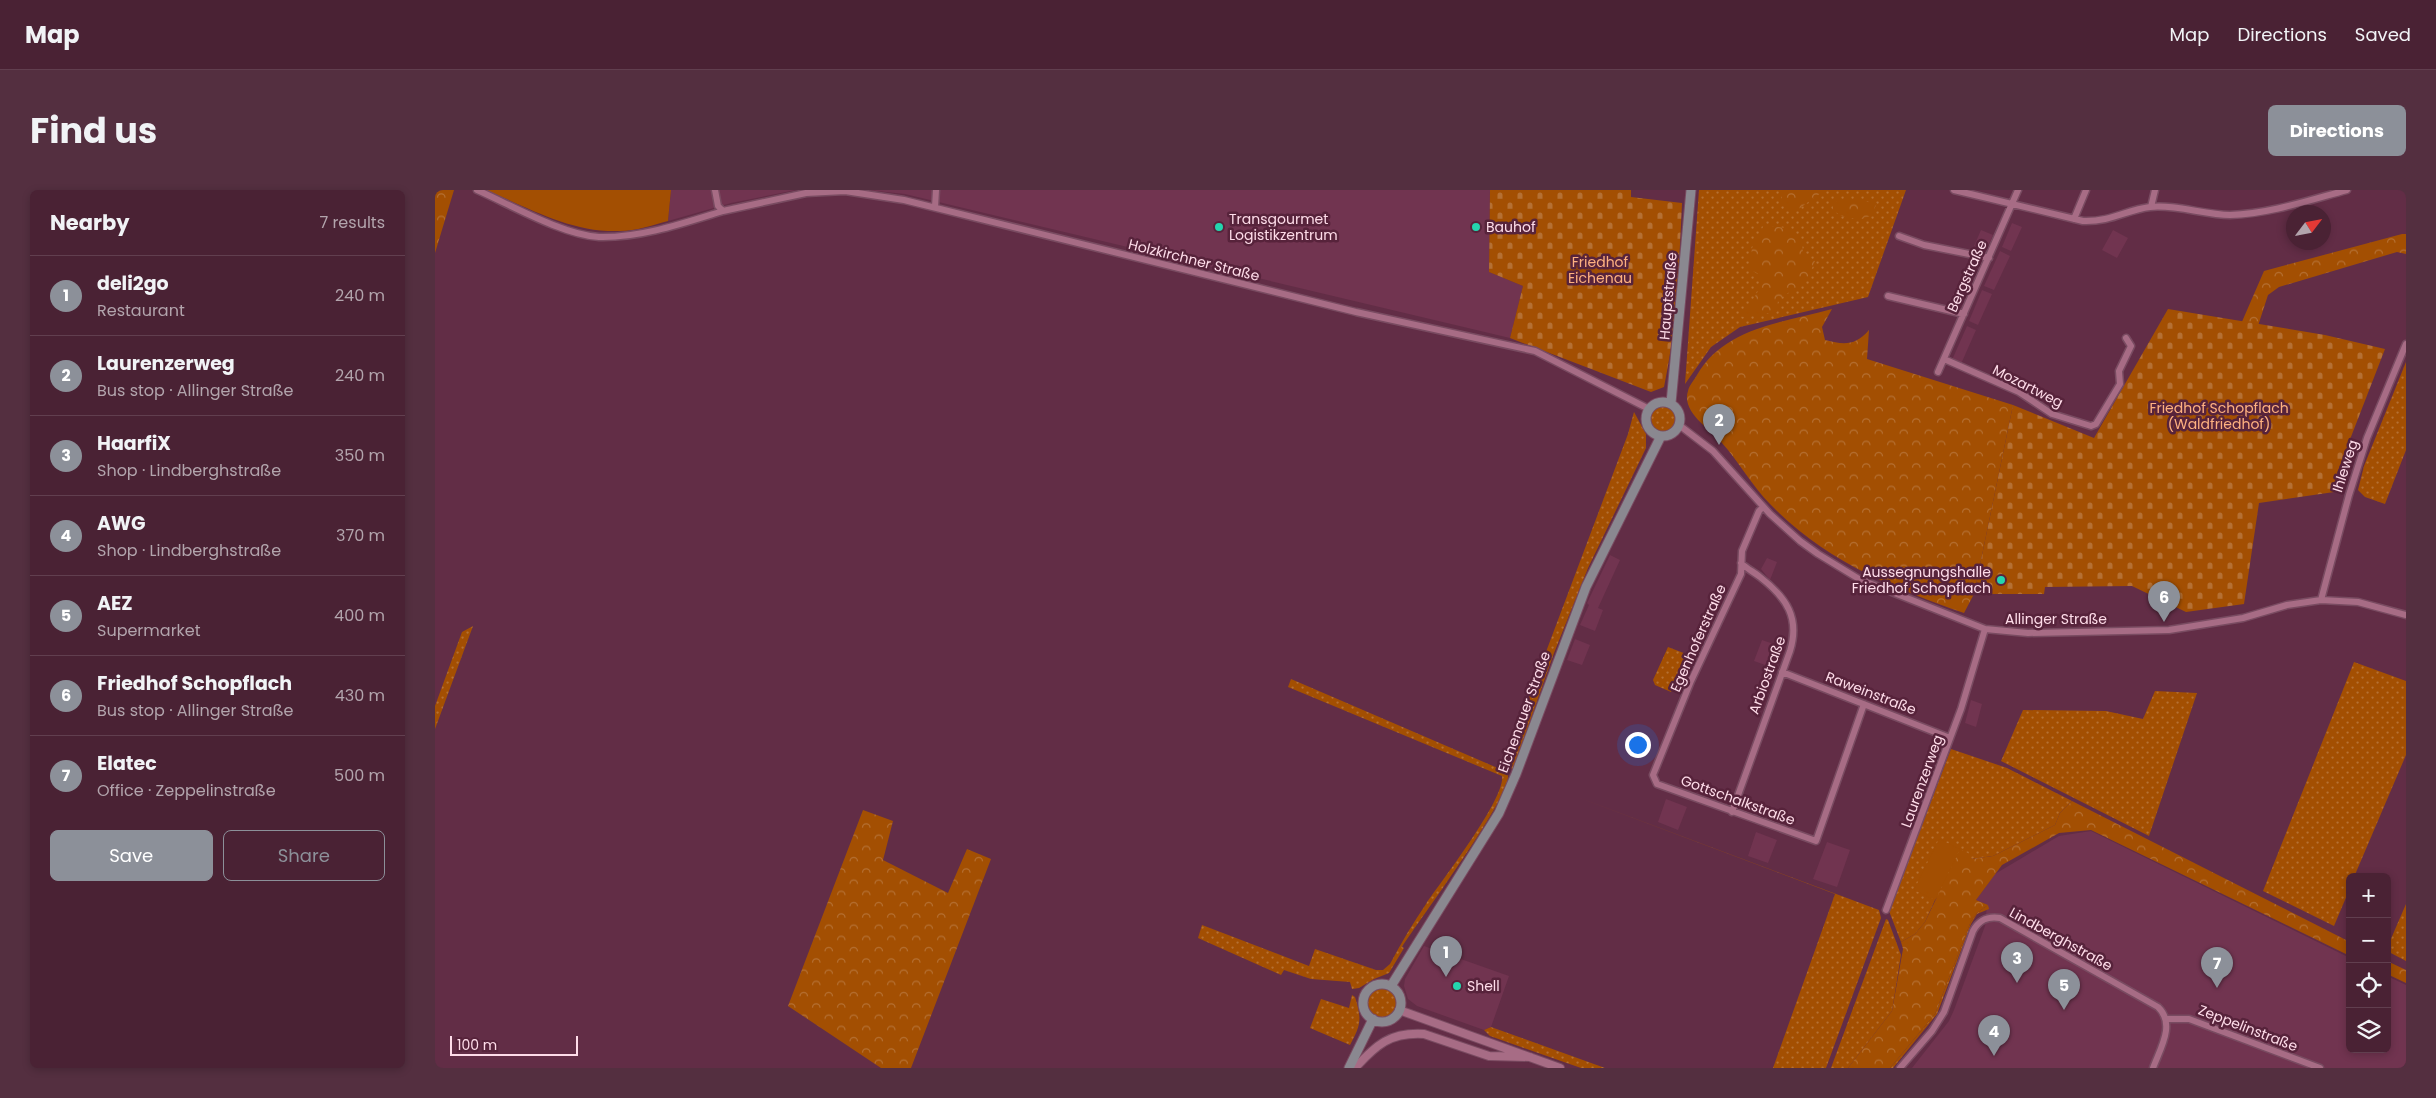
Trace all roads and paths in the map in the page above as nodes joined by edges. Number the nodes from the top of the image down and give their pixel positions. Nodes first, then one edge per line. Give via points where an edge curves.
1 (477, 190) edge
2 (715, 190) edge
3 (936, 190) edge
4 (1691, 190) edge
5 (1954, 190) edge
6 (2018, 190) edge
7 (2086, 190) edge
8 (2155, 190) edge
9 (2347, 190) edge
10 (845, 191) edge
11 (2012, 205) junction
12 (935, 207) junction
13 (2151, 207) junction
14 (721, 209) junction
15 (2073, 219) junction
16 (1899, 236) dead end
17 (1989, 258) junction
18 (1888, 296) dead end
19 (1964, 314) junction
20 (2126, 338) dead end
21 (2406, 344) edge
22 (1944, 359) junction
23 (1938, 372) dead end
24 (1671, 403) junction
25 (1649, 409) junction
26 (1679, 426) junction
27 (1661, 436) junction
28 (1763, 507) junction
29 (1741, 563) junction
30 (2321, 600) junction
31 (2406, 614) edge
32 (1985, 629) junction
33 (1783, 672) junction
34 (1864, 704) junction
35 (1950, 738) junction
36 (1653, 780) joint
37 (1732, 812) junction
38 (1887, 910) dead end
39 (1391, 986) junction
40 (1399, 1010) junction
41 (1373, 1019) junction
42 (2167, 1020) junction
43 (1530, 1057) junction
44 (1349, 1068) edge
45 (1355, 1068) edge
46 (1560, 1068) edge
47 (1901, 1068) edge
48 (2153, 1068) edge
49 (2320, 1068) edge

1 - 14 street, Holzkirchner Straße via 558,227 597,237 657,230
2 - 14 street
3 - 12 street
4 - 24 main road, Hauptstraße
5 - 11 street
6 - 11 street, Bergstraße
7 - 15 street
8 - 13 street
9 - 13 street via 2289,205 2230,215
10 - 12 street, Holzkirchner Straße
10 - 14 street, Holzkirchner Straße via 806,193
11 - 15 street
11 - 17 street, Bergstraße
12 - 25 street, Holzkirchner Straße via 1356,312 1535,351
13 - 15 street via 2101,222
16 - 17 street via 1924,245
17 - 19 street, Bergstraße
18 - 19 street
19 - 22 street, Bergstraße
20 - 22 street, Mozartweg via 2131,346 2119,371 2120,384 2096,424 2091,426 2052,414 2019,392
21 - 30 street, Ihleweg via 2364,448
22 - 23 street, Bergstraße
24 - 25 main road via 1660,401
24 - 26 main road via 1679,412
25 - 27 main road via 1646,423 1653,433
26 - 27 main road via 1671,434
26 - 28 street, Allinger Straße via 1713,451
27 - 39 main road, Eichenauer Straße via 1586,587 1499,813
28 - 29 street, Egenhoferstraße via 1742,551
28 - 32 street, Allinger Straße via 1799,541 1859,579
29 - 33 street, Arbiostraße via 1763,579 1791,613 1795,630
29 - 36 street, Egenhoferstraße via 1741,574 1691,681
30 - 31 street, Allinger Straße via 2358,602
30 - 32 street, Allinger Straße via 2287,605 2243,618 2169,630 2028,633
32 - 35 street, Laurenzerweg
33 - 34 street, Raweinstraße
33 - 37 street, Arbiostraße
34 - 35 street, Raweinstraße
34 - 37 street, Gottschalkstraße via 1815,841
35 - 38 street, Laurenzerweg
36 - 37 street, Gottschalkstraße
39 - 40 main road via 1398,994
39 - 41 main road via 1377,985 1365,993 1364,1010
40 - 41 main road via 1388,1020
40 - 43 street
41 - 44 main road
42 - 47 street, Lindberghstraße via 2158,1007 2000,918 1991,917 1980,922 1973,931 1944,1012
42 - 48 street via 2166,1033
42 - 49 street, Zeppelinstraße via 2189,1018
43 - 45 street via 1489,1056 1412,1033 1389,1038 1365,1055
43 - 46 street

